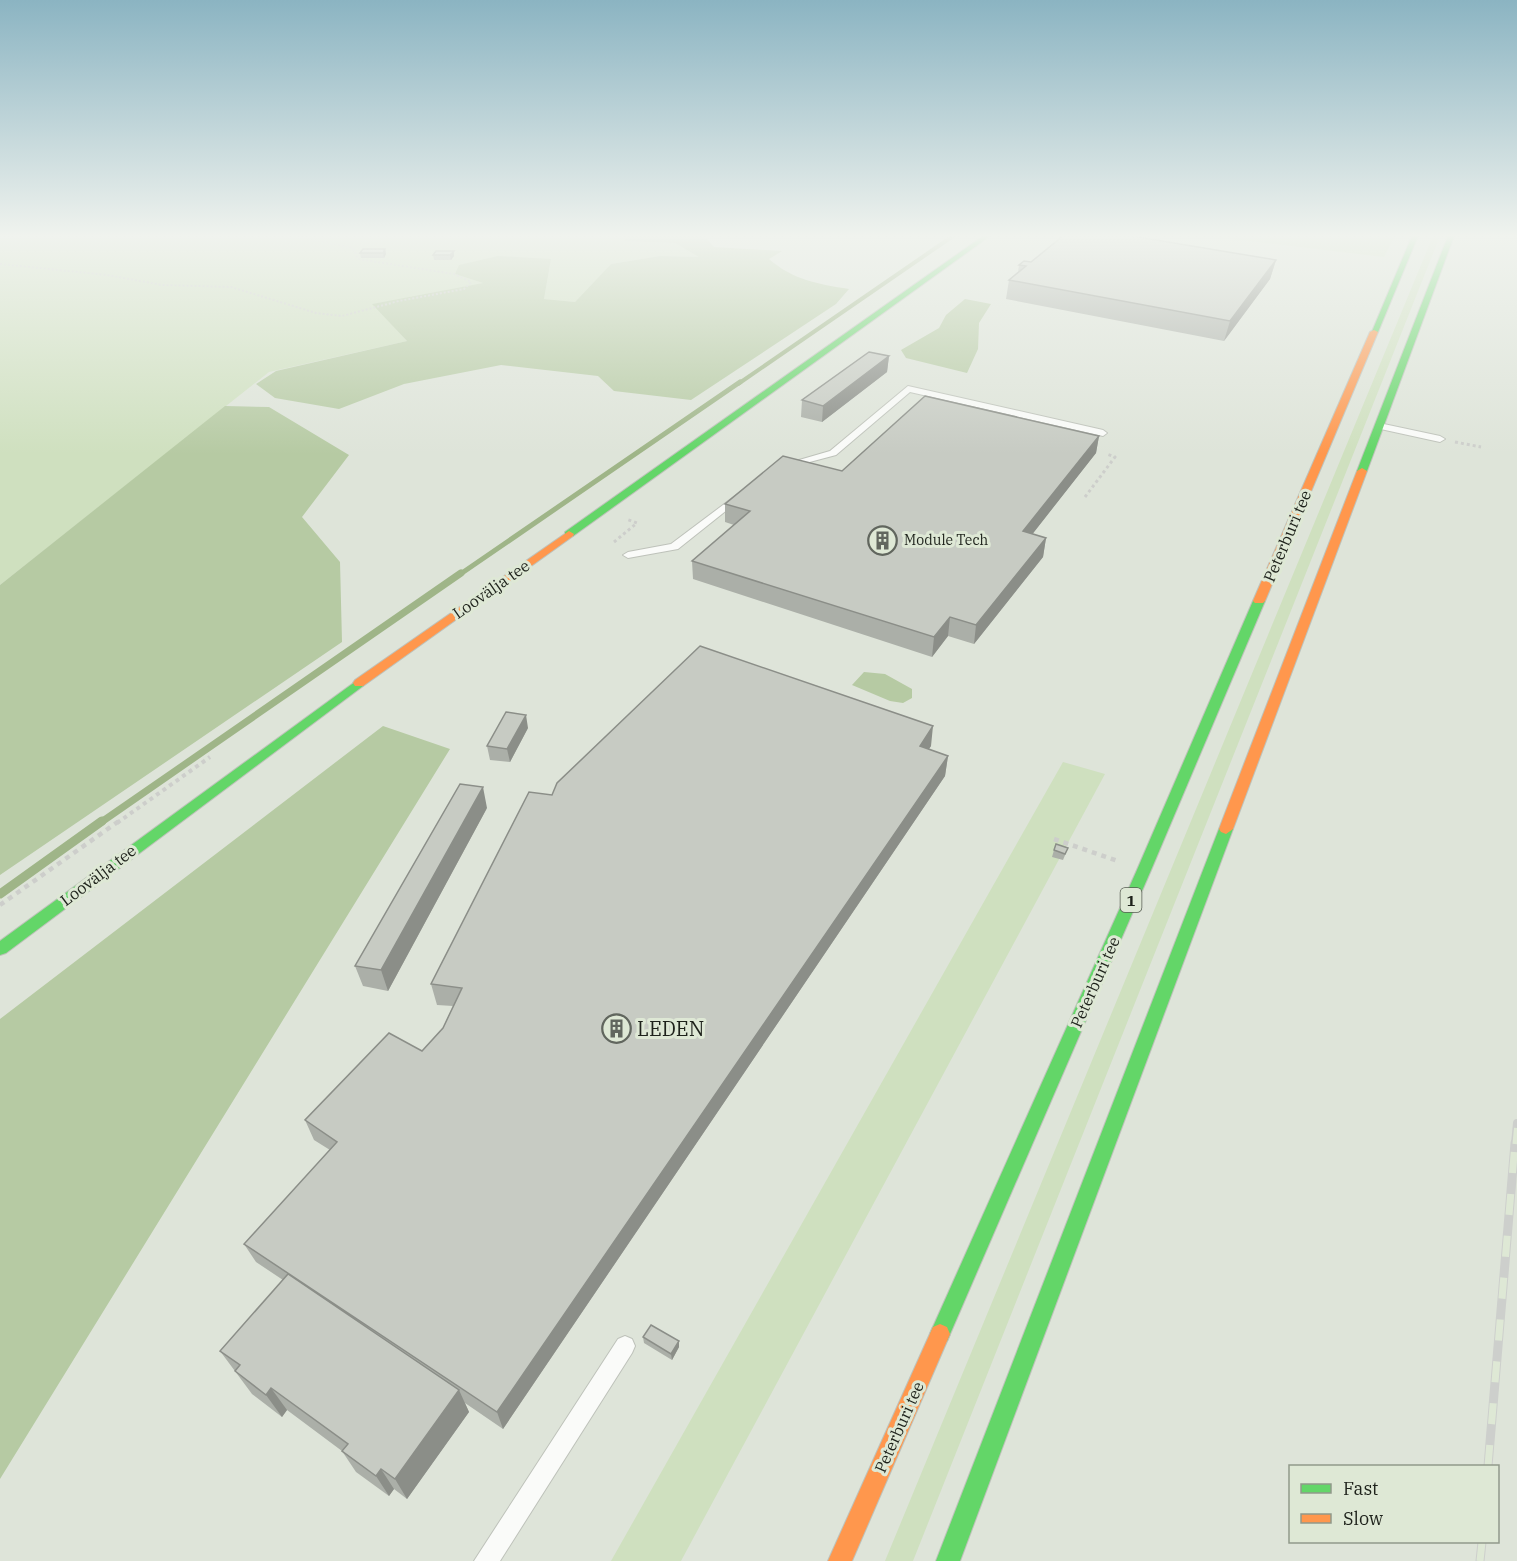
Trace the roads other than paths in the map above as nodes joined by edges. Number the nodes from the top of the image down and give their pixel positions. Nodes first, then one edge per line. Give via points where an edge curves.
1 (885, 309) edge
2 (1384, 309) edge
3 (1423, 309) edge
4 (1379, 426) junction
5 (1102, 433) dead end
6 (1440, 439) road end
7 (774, 469) edge
8 (747, 490) edge
9 (628, 555) dead end
10 (0, 949) edge
11 (625, 1346) dead end
12 (486, 1561) edge
13 (840, 1561) edge
14 (948, 1561) edge

1 - 10 main road, Loovälja tee via 297,727
2 - 13 main road, Peterburi tee / 1 via 1144,870
3 - 4 main road
4 - 6 lane
4 - 14 main road
5 - 7 lane via 908,389 833,453
8 - 9 lane via 674,547
11 - 12 lane

